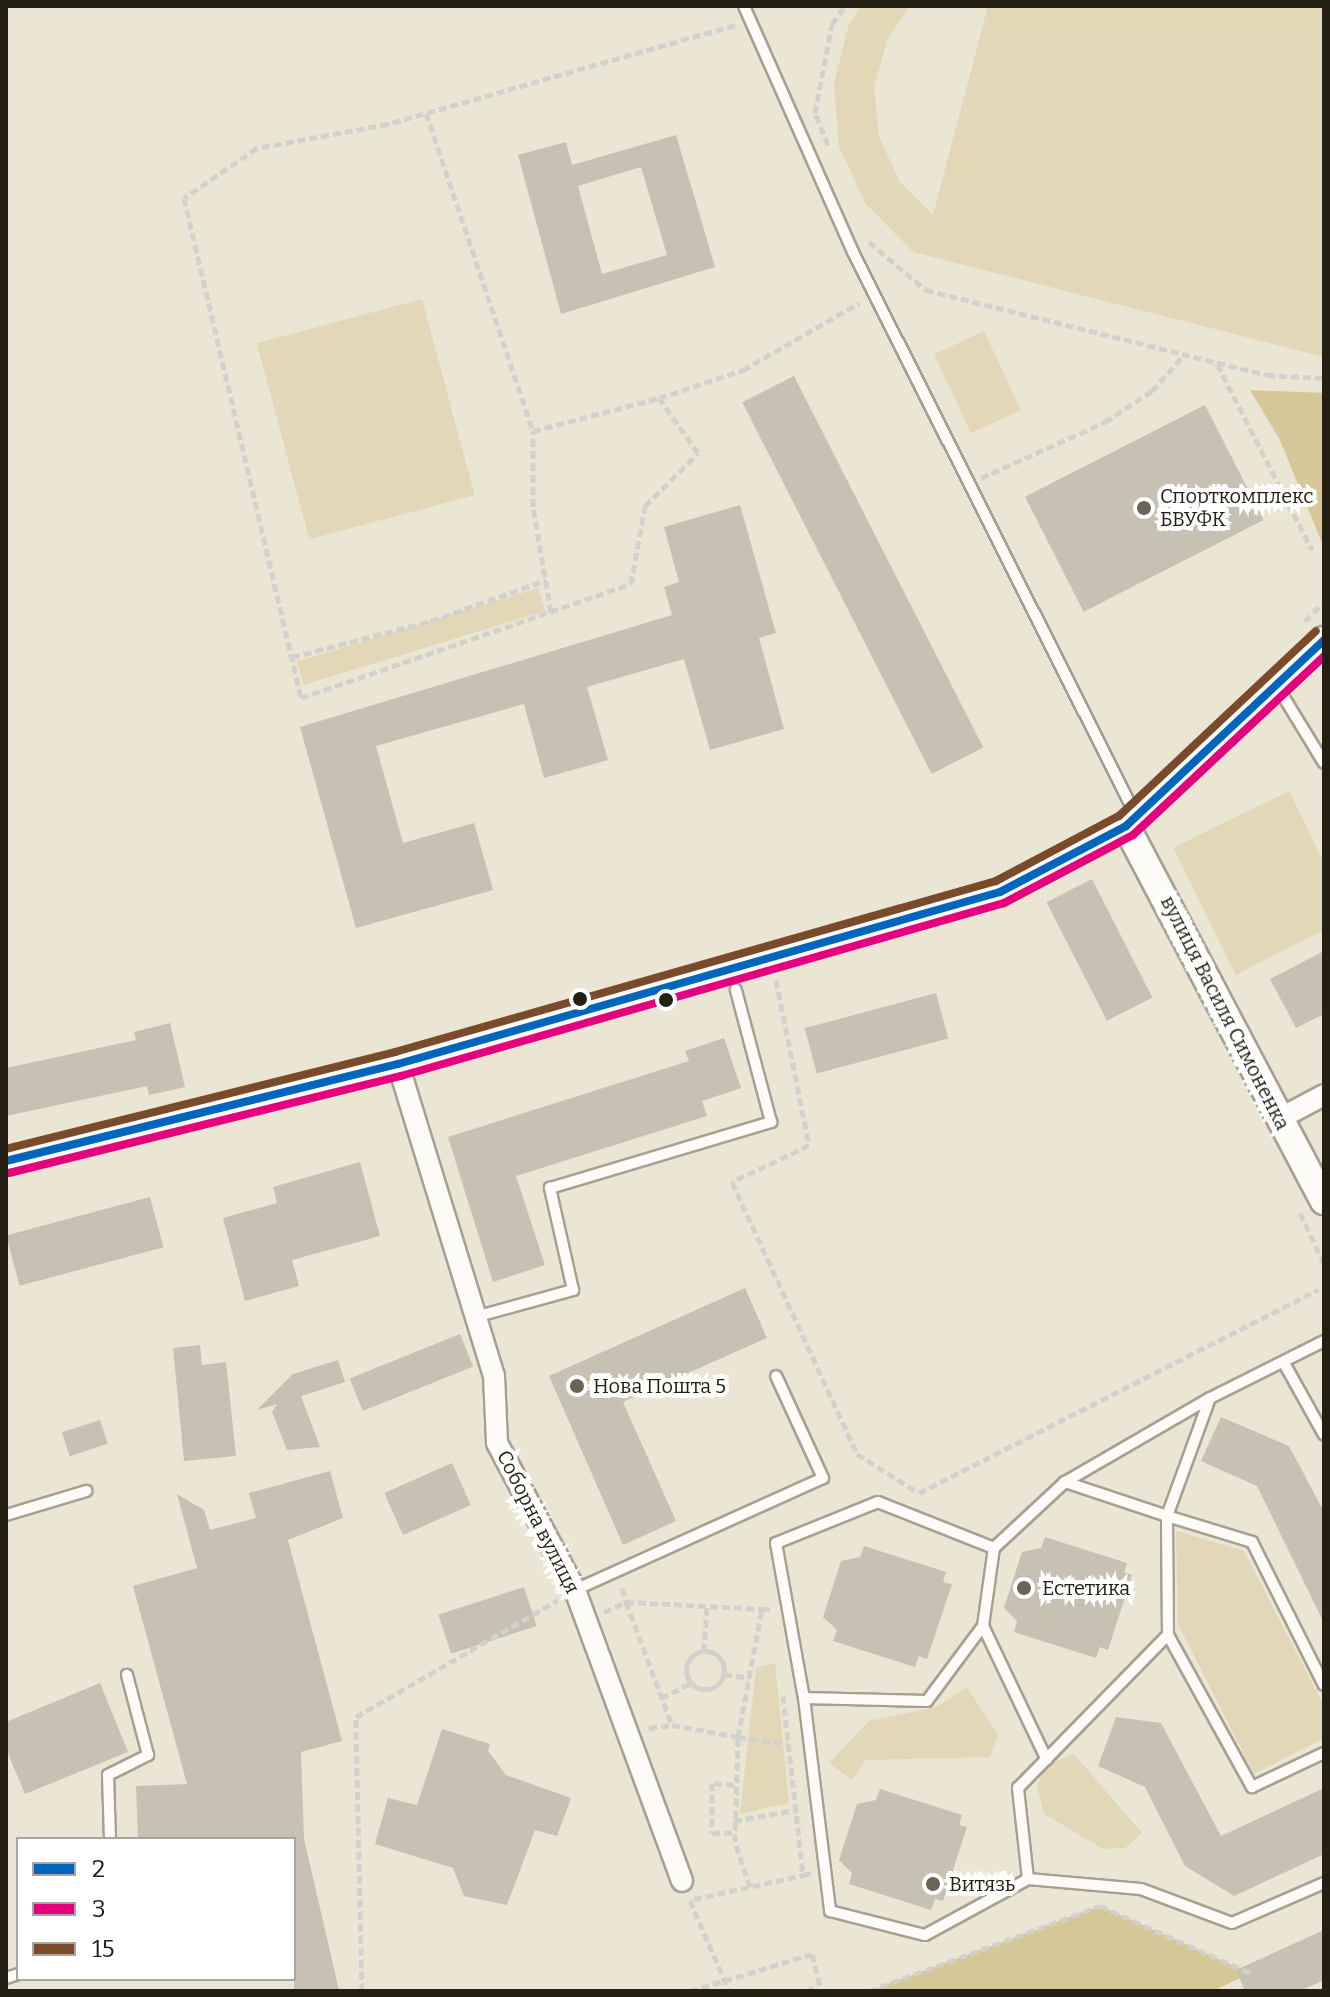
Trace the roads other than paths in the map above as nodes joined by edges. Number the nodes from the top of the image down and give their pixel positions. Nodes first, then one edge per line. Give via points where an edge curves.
1 (744, 6) edge
2 (1324, 640) edge
3 (1277, 686) junction
4 (1324, 763) edge
5 (1132, 822) junction
6 (736, 990) road end
7 (398, 1064) junction
8 (1324, 1095) edge
9 (1279, 1119) junction
10 (6, 1161) edge
11 (1324, 1201) edge
12 (475, 1317) junction
13 (1324, 1341) edge
14 (1284, 1363) junction
15 (776, 1376) dead end
16 (1210, 1398) junction
17 (1324, 1435) edge
18 (1065, 1482) junction
19 (86, 1491) dead end
20 (6, 1515) edge
21 (1167, 1516) junction
22 (994, 1548) junction
23 (575, 1590) junction
24 (983, 1626) junction
25 (1168, 1635) junction
26 (127, 1675) dead end
27 (1324, 1685) edge
28 (804, 1698) junction
29 (1324, 1753) edge
30 (1047, 1760) junction
31 (110, 1837) edge
32 (1028, 1879) junction
33 (1324, 1883) edge
34 (686, 1890) road end

1 - 5 lane via 874,294
2 - 3 street
3 - 4 lane
3 - 5 street
5 - 7 street via 1000,892
5 - 9 street, вулиця Василя Симоненка
6 - 12 lane via 771,1122 550,1188 573,1290
7 - 10 street
7 - 12 street, Соборна вулиця
8 - 9 street
9 - 11 street, вулиця Василя Симоненка
12 - 23 street, Соборна вулиця via 494,1376 497,1443
13 - 14 lane
14 - 16 lane
14 - 17 lane
15 - 23 lane via 823,1478
16 - 18 lane
16 - 21 lane
18 - 21 lane
18 - 22 lane
19 - 20 lane
21 - 25 lane
21 - 27 lane via 1252,1542
22 - 24 lane
22 - 28 lane via 878,1502 776,1543
23 - 34 street, Соборна вулиця
24 - 28 lane via 927,1701
24 - 30 lane
25 - 29 lane via 1252,1787
25 - 30 lane
26 - 31 lane via 148,1755 108,1775
28 - 32 lane via 830,1911 925,1935
30 - 32 lane via 1018,1788
32 - 33 lane via 1141,1889 1232,1923

